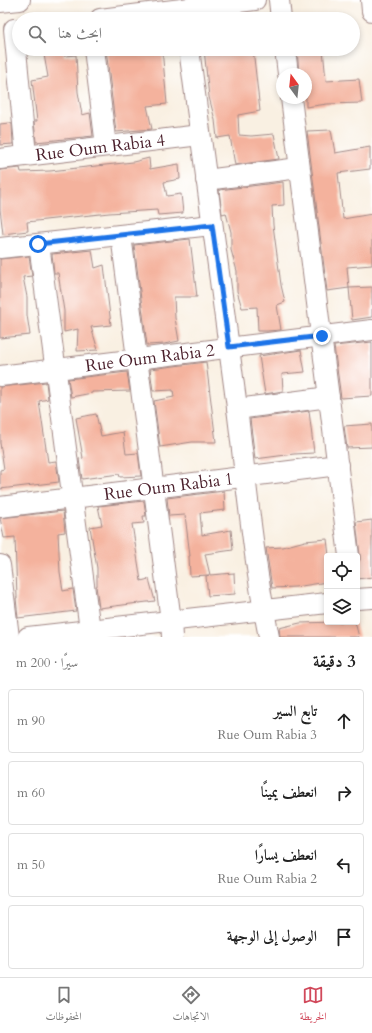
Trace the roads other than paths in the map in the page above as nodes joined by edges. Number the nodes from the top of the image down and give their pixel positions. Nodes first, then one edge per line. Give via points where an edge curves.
1 (20, 0) edge
2 (255, 0) edge
3 (279, 0) edge
4 (370, 0) edge
5 (0, 2) edge
6 (184, 9) edge
7 (372, 11) edge
8 (159, 12) edge
9 (280, 12) edge
10 (14, 56) edge
11 (95, 56) edge
12 (190, 56) edge
13 (286, 56) edge
14 (287, 68) edge
15 (292, 104) edge
16 (200, 135) junction
17 (106, 146) junction
18 (26, 155) junction
19 (0, 159) edge
20 (300, 168) junction
21 (206, 180) junction
22 (212, 225) junction
23 (121, 235) junction
24 (38, 244) junction
25 (0, 245) edge
26 (0, 248) edge
27 (372, 330) edge
28 (322, 336) junction
29 (229, 347) junction
30 (137, 360) junction
31 (56, 369) junction
32 (0, 376) edge
33 (329, 397) junction
34 (237, 409) junction
35 (338, 464) junction
36 (244, 477) junction
37 (153, 487) junction
38 (72, 497) junction
39 (0, 507) edge
40 (349, 553) edge
41 (0, 565) edge
42 (324, 603) edge
43 (264, 610) junction
44 (171, 629) edge
45 (90, 630) junction
46 (58, 635) edge
47 (9, 637) edge
48 (28, 637) edge
49 (269, 637) edge

1 - 5 street
2 - 6 street
3 - 9 street
4 - 7 street
6 - 8 street
10 - 18 street
11 - 17 street
12 - 16 street
13 - 14 street
15 - 20 street
16 - 17 street, Rue Oum Rabia 4
16 - 21 street
17 - 18 street, Rue Oum Rabia 4
18 - 19 street, Rue Oum Rabia 4
20 - 21 street
20 - 28 street
21 - 22 street
22 - 23 street
22 - 29 street
23 - 24 street
23 - 30 street
24 - 26 street
24 - 31 street
25 - 26 street
27 - 28 street, Rue Oum Rabia 2
28 - 29 street, Rue Oum Rabia 2
28 - 33 street
29 - 30 street, Rue Oum Rabia 2
29 - 34 street
30 - 31 street, Rue Oum Rabia 2
30 - 37 street
31 - 32 street, Rue Oum Rabia 2
31 - 38 street
33 - 34 street
33 - 35 street
34 - 36 street
35 - 36 street, Rue Oum Rabia 1
35 - 40 street
36 - 37 street, Rue Oum Rabia 1
36 - 43 street
37 - 38 street, Rue Oum Rabia 1
37 - 44 street
38 - 39 street, Rue Oum Rabia 1
38 - 45 street
41 - 47 street
42 - 43 street
43 - 44 street
43 - 49 street
44 - 45 street
45 - 46 street
46 - 48 street

